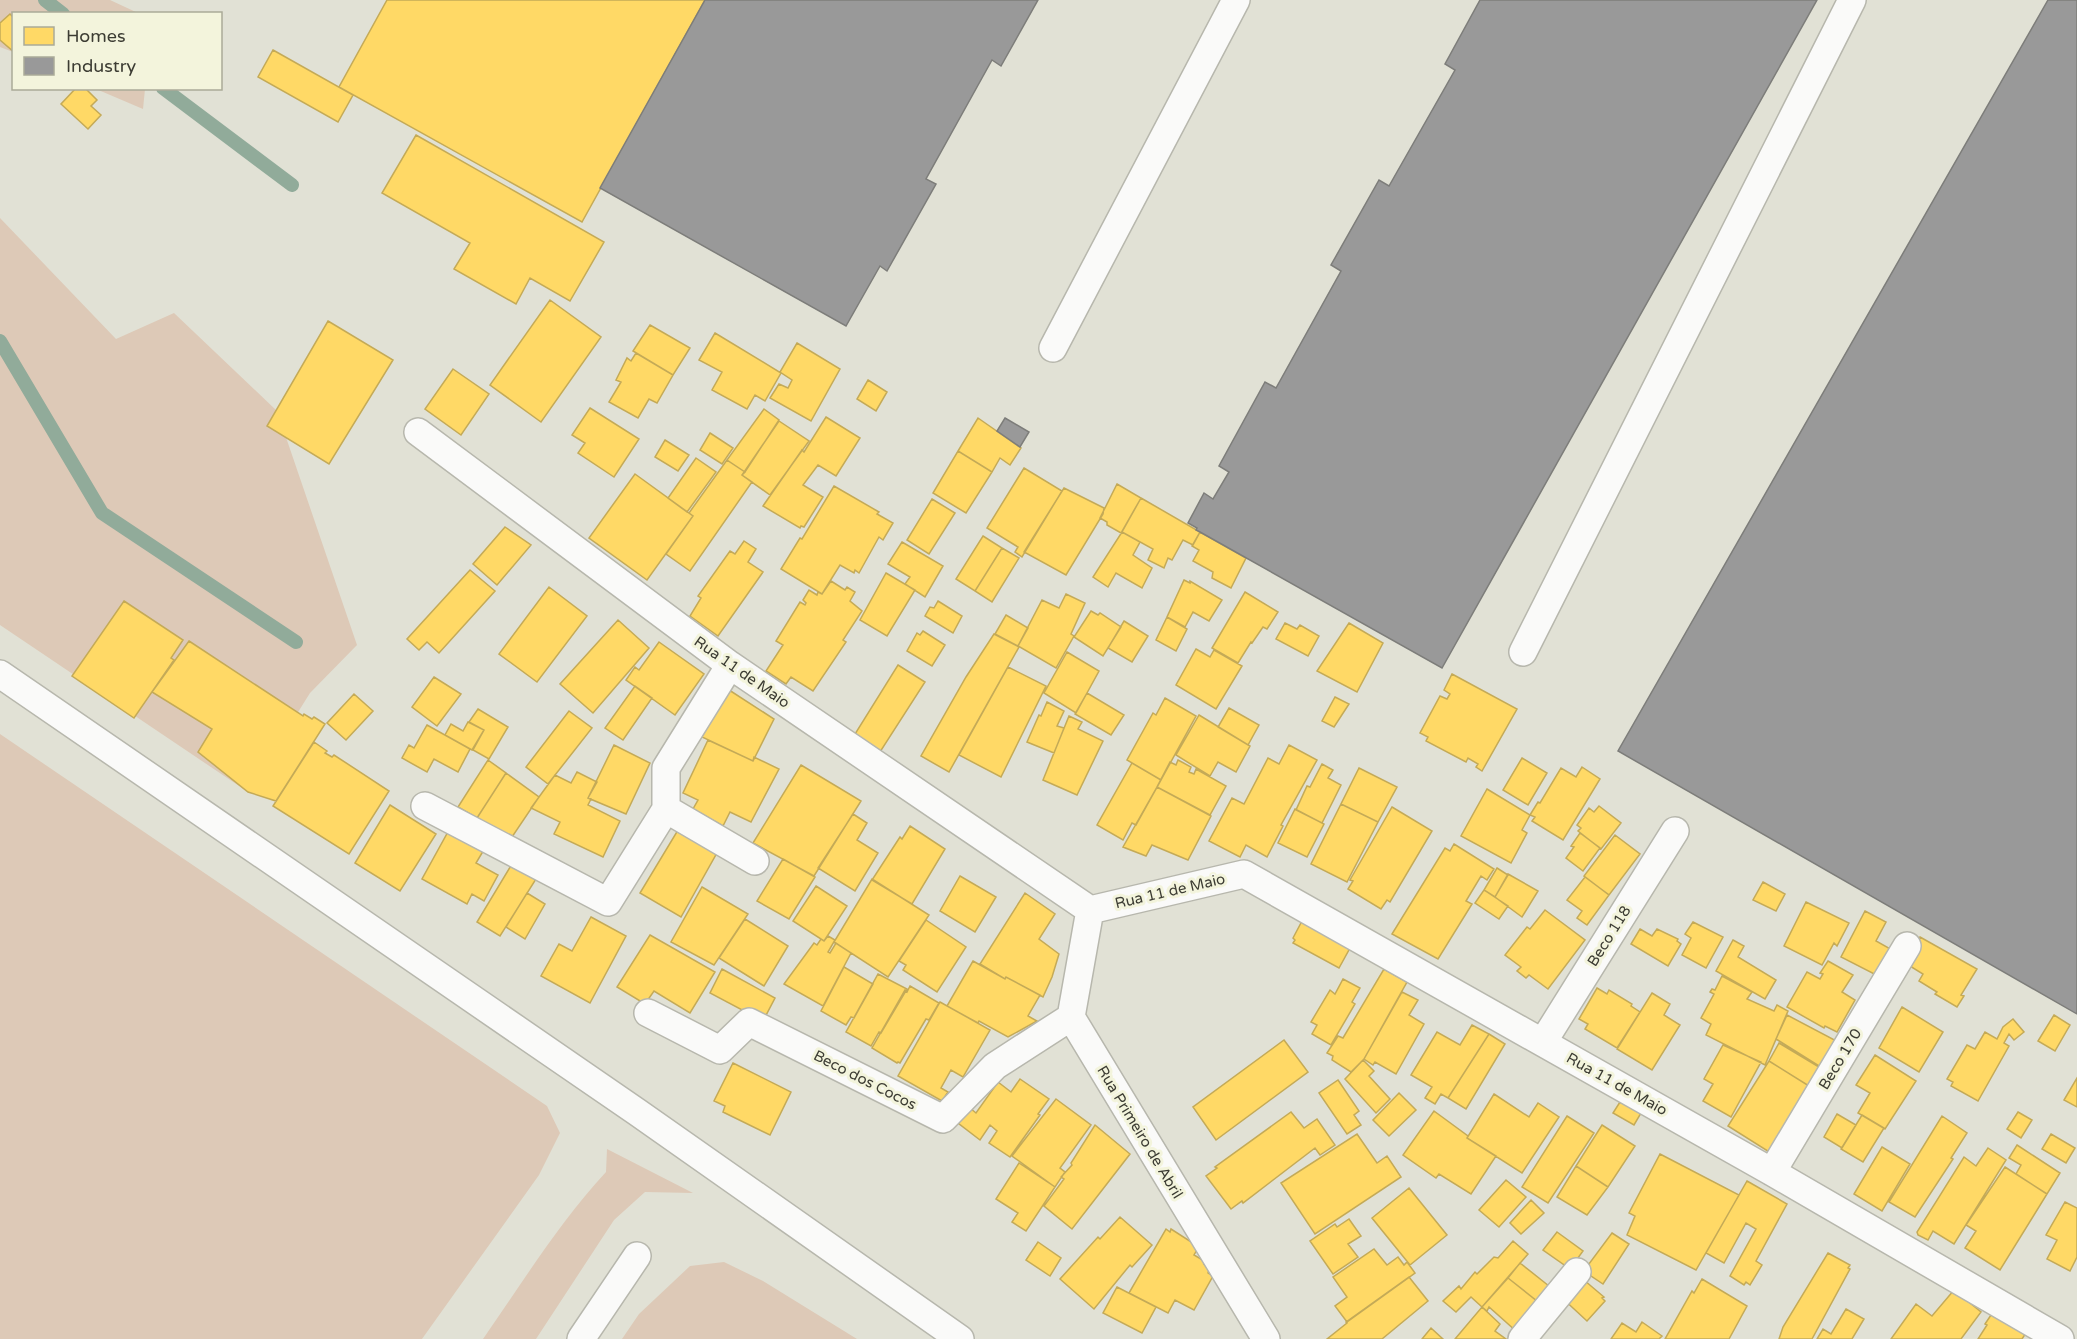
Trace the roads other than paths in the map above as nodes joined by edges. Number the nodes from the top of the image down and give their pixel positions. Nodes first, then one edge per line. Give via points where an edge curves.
1 (1236, 0) edge
2 (1852, 0) edge
3 (1053, 348) dead end
4 (418, 432) dead end
5 (1523, 652) dead end
6 (730, 665) junction
7 (0, 674) edge
8 (425, 806) dead end
9 (666, 809) junction
10 (1675, 831) dead end
11 (755, 861) dead end
12 (1090, 910) junction
13 (1907, 946) dead end
14 (648, 1013) dead end
15 (1071, 1017) junction
16 (1543, 1042) junction
17 (1773, 1172) junction
18 (637, 1256) dead end
19 (1577, 1272) dead end
20 (581, 1339) edge
21 (960, 1339) edge
22 (1266, 1339) edge
23 (1522, 1339) edge
24 (2060, 1339) edge

1 - 3 lane
2 - 5 lane
4 - 6 lane, Rua 11 de Maio
6 - 9 lane via 666,768
6 - 12 lane, Rua 11 de Maio
7 - 21 lane
8 - 9 lane via 608,902
9 - 11 lane
10 - 16 lane, Beco 118
12 - 15 lane
12 - 16 lane, Rua 11 de Maio via 1244,874
13 - 17 lane, Beco 170
14 - 15 lane, Beco dos Cocos via 720,1050 749,1022 943,1119 994,1066
15 - 22 lane, Rua Primeiro de Abril
16 - 17 lane, Rua 11 de Maio
17 - 24 lane, Rua 11 de Maio
18 - 20 lane
19 - 23 lane

